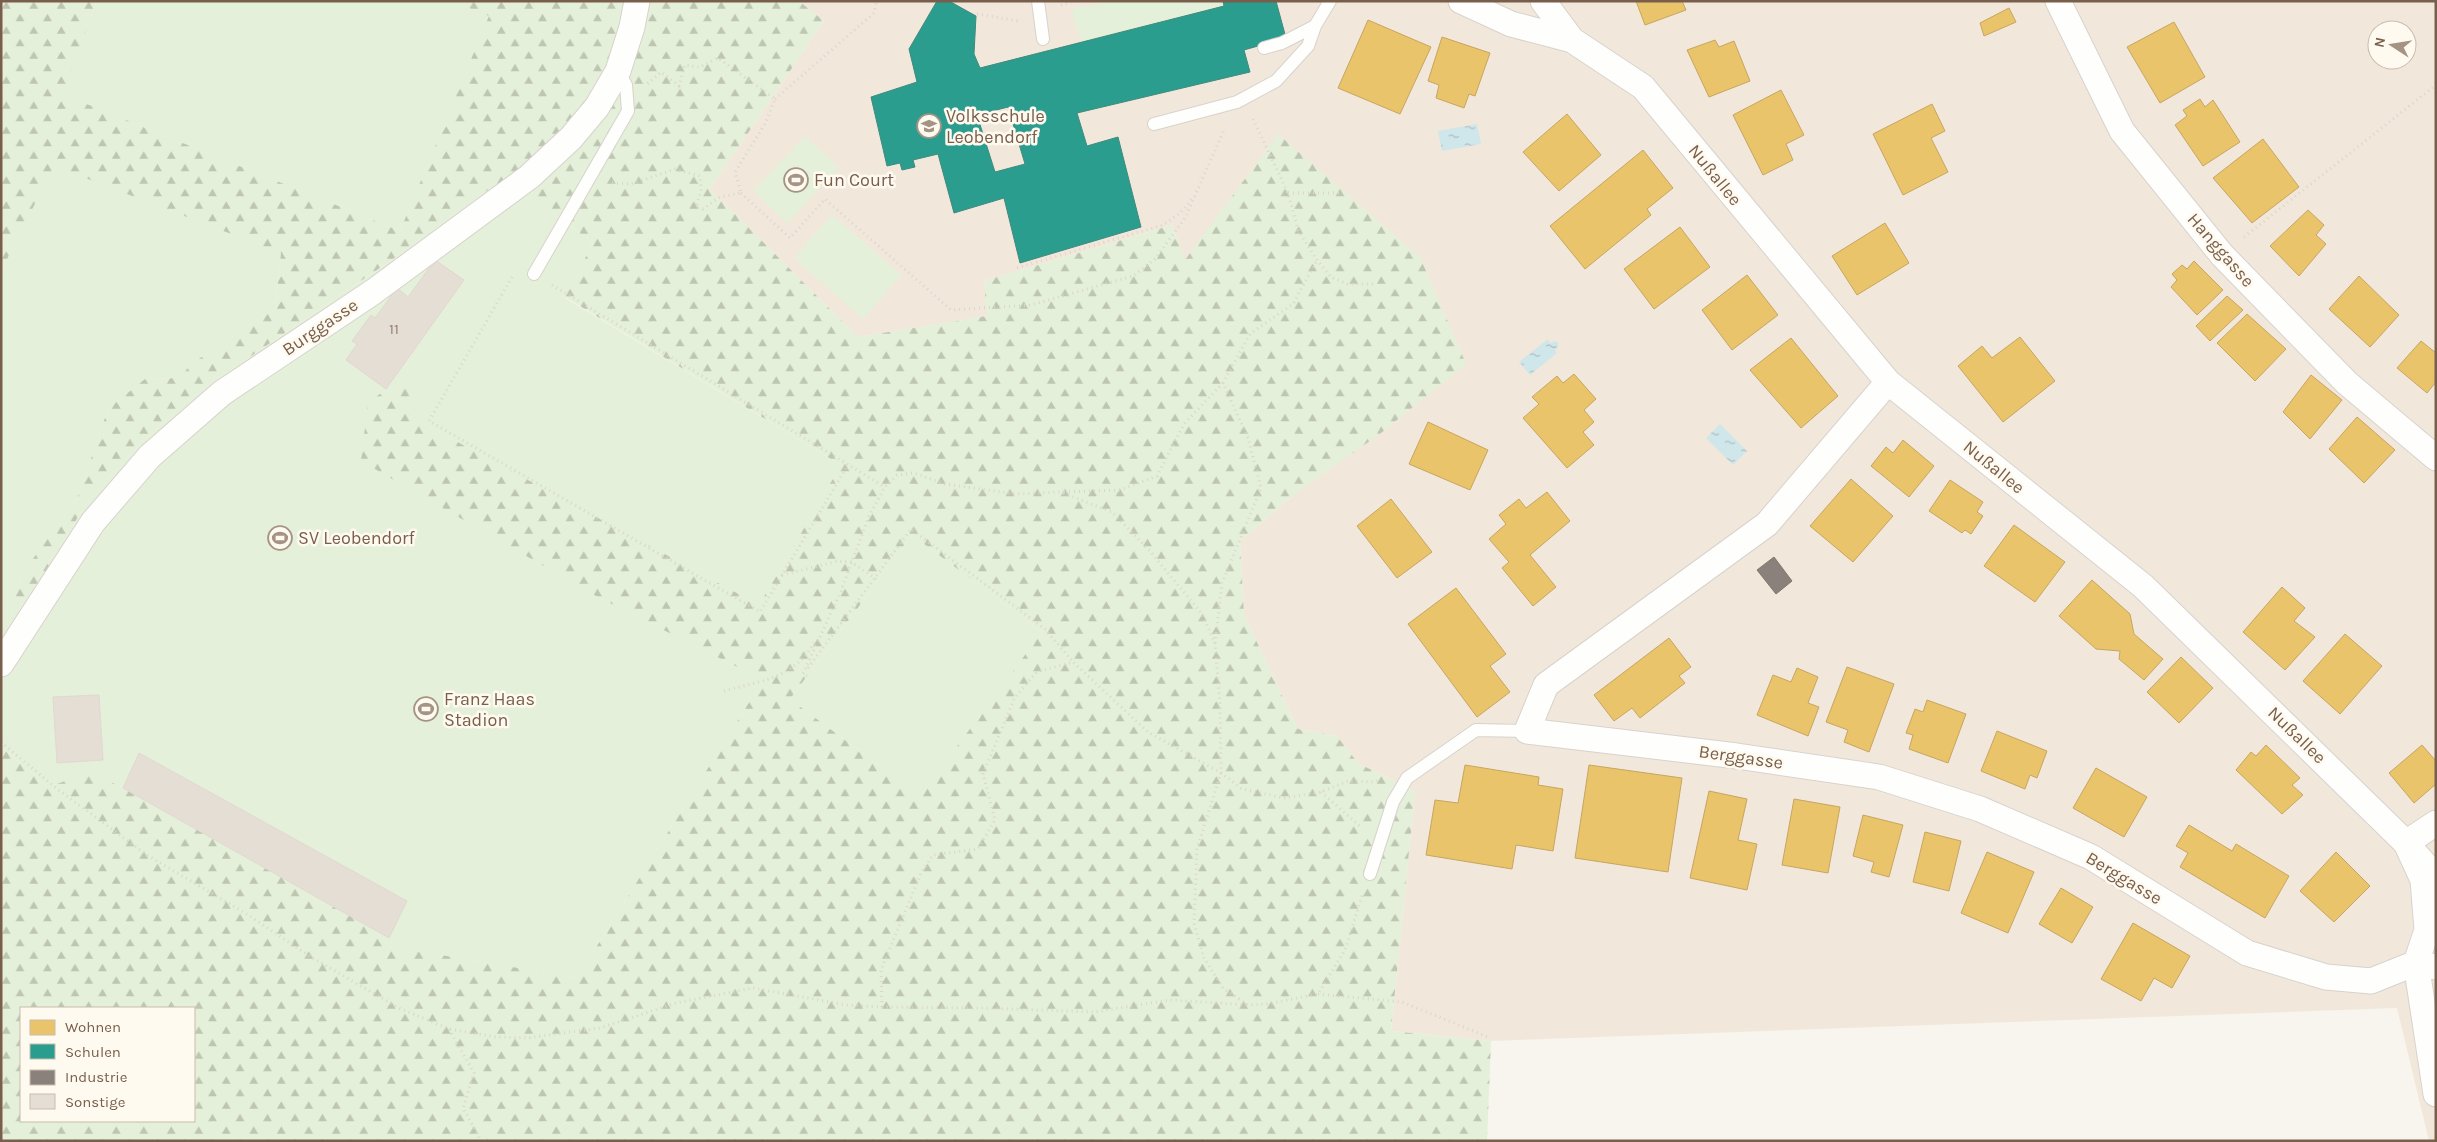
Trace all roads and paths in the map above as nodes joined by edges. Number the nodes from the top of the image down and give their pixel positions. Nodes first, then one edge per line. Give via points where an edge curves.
1 (636, 1) edge
2 (877, 1) edge
3 (1038, 1) edge
4 (1330, 1) edge
5 (1461, 1) edge
6 (1543, 1) edge
7 (2058, 1) edge
8 (1315, 26) junction
9 (1044, 39) dead end
10 (1572, 40) junction
11 (1264, 48) dead end
12 (618, 71) junction
13 (2436, 85) edge
14 (774, 99) junction
15 (1240, 100) junction
16 (628, 111) junction
17 (1154, 124) dead end
18 (596, 168) junction
19 (741, 193) junction
20 (1288, 193) junction
21 (1339, 193) dead end
22 (1196, 194) junction
23 (2222, 255) junction
24 (1317, 260) junction
25 (1017, 268) dead end
26 (534, 274) junction
27 (1376, 284) dead end
28 (1888, 382) junction
29 (1223, 383) junction
30 (2436, 458) edge
31 (848, 465) junction
32 (885, 487) junction
33 (1060, 492) junction
34 (851, 562) junction
35 (781, 576) junction
36 (877, 579) junction
37 (827, 622) junction
38 (1215, 644) junction
39 (1073, 662) junction
40 (1, 664) edge
41 (724, 691) dead end
42 (1527, 731) junction
43 (1, 742) edge
44 (1221, 773) junction
45 (1375, 782) dead end
46 (1321, 792) junction
47 (2436, 824) edge
48 (1379, 843) junction
49 (2406, 843) junction
50 (1370, 874) joint
51 (2436, 877) edge
52 (2426, 965) edge
53 (1318, 994) junction
54 (1248, 1005) junction
55 (882, 1007) junction
56 (449, 1029) junction
57 (1488, 1037) dead end
58 (2436, 1094) edge
59 (481, 1141) edge

1 - 12 street, Burggasse via 632,27
2 - 14 path via 874,13
3 - 9 lane
4 - 8 lane
5 - 10 street, Nußallee via 1511,24
6 - 10 street, Nußallee
7 - 23 street, Hanggasse via 2122,131
8 - 11 lane via 1282,43
8 - 15 lane via 1308,46 1293,65 1276,81
10 - 28 street, Nußallee via 1643,86
12 - 16 lane via 626,85
12 - 40 street, Burggasse via 597,106 571,138 529,177 372,292 222,393 150,456 93,522
13 - 23 path
14 - 16 path via 718,58 700,67 685,65 679,86 661,72 642,89
14 - 19 path via 765,124 735,172
15 - 17 lane
15 - 20 path
15 - 22 path
16 - 18 lane
18 - 19 path via 603,178 630,184 675,169 700,176 701,191 696,207 703,209 720,196
18 - 26 lane
19 - 22 path via 790,238 825,199 951,310 1031,305 1134,276 1155,259 1172,238
20 - 21 path
20 - 24 path via 1298,230
22 - 25 path via 1180,213 1163,225
23 - 30 street, Hanggasse via 2347,383
24 - 27 path via 1330,277 1347,284
24 - 29 path via 1293,304 1250,334
26 - 31 path
26 - 35 path via 519,266 429,421 760,612
28 - 42 street via 1767,524 1546,685
28 - 49 street, Nußallee via 2143,586
29 - 33 path via 1184,424 1156,476 1120,490
29 - 38 path via 1248,438 1261,488 1222,583
31 - 32 path
31 - 35 path
32 - 33 path via 897,475 914,473 945,484 1016,494
32 - 34 path via 869,516
33 - 38 path via 1112,512 1149,550 1202,614
34 - 35 path via 826,563
34 - 36 path
34 - 37 path
36 - 37 path via 805,675
36 - 39 path via 911,529 1045,628
37 - 41 path via 809,653 794,668 778,676
38 - 44 path
39 - 44 path via 1148,732
39 - 55 path via 1037,672 1015,697 983,774 995,820 978,849 933,855 921,873 881,970
42 - 48 lane via 1476,730 1407,778 1393,802
42 - 52 street, Berggasse via 1879,777 1980,809 2091,857 2247,953 2326,977 2371,981
43 - 56 path via 57,789 147,855 399,1008
44 - 46 path via 1242,789 1284,798
44 - 54 path via 1197,849 1194,923 1204,958 1223,988
45 - 46 path via 1348,781
46 - 48 path
47 - 49 street
48 - 50 lane
49 - 51 street, Nußallee
49 - 52 street via 2423,880
50 - 53 path via 1345,950
52 - 58 street
53 - 54 path
53 - 57 path via 1402,1002
54 - 55 path via 1170,1000 1094,1012
55 - 56 path via 846,1005 753,988 676,1003 600,1028 527,1038 496,1037
56 - 59 path via 474,1073 463,1108

